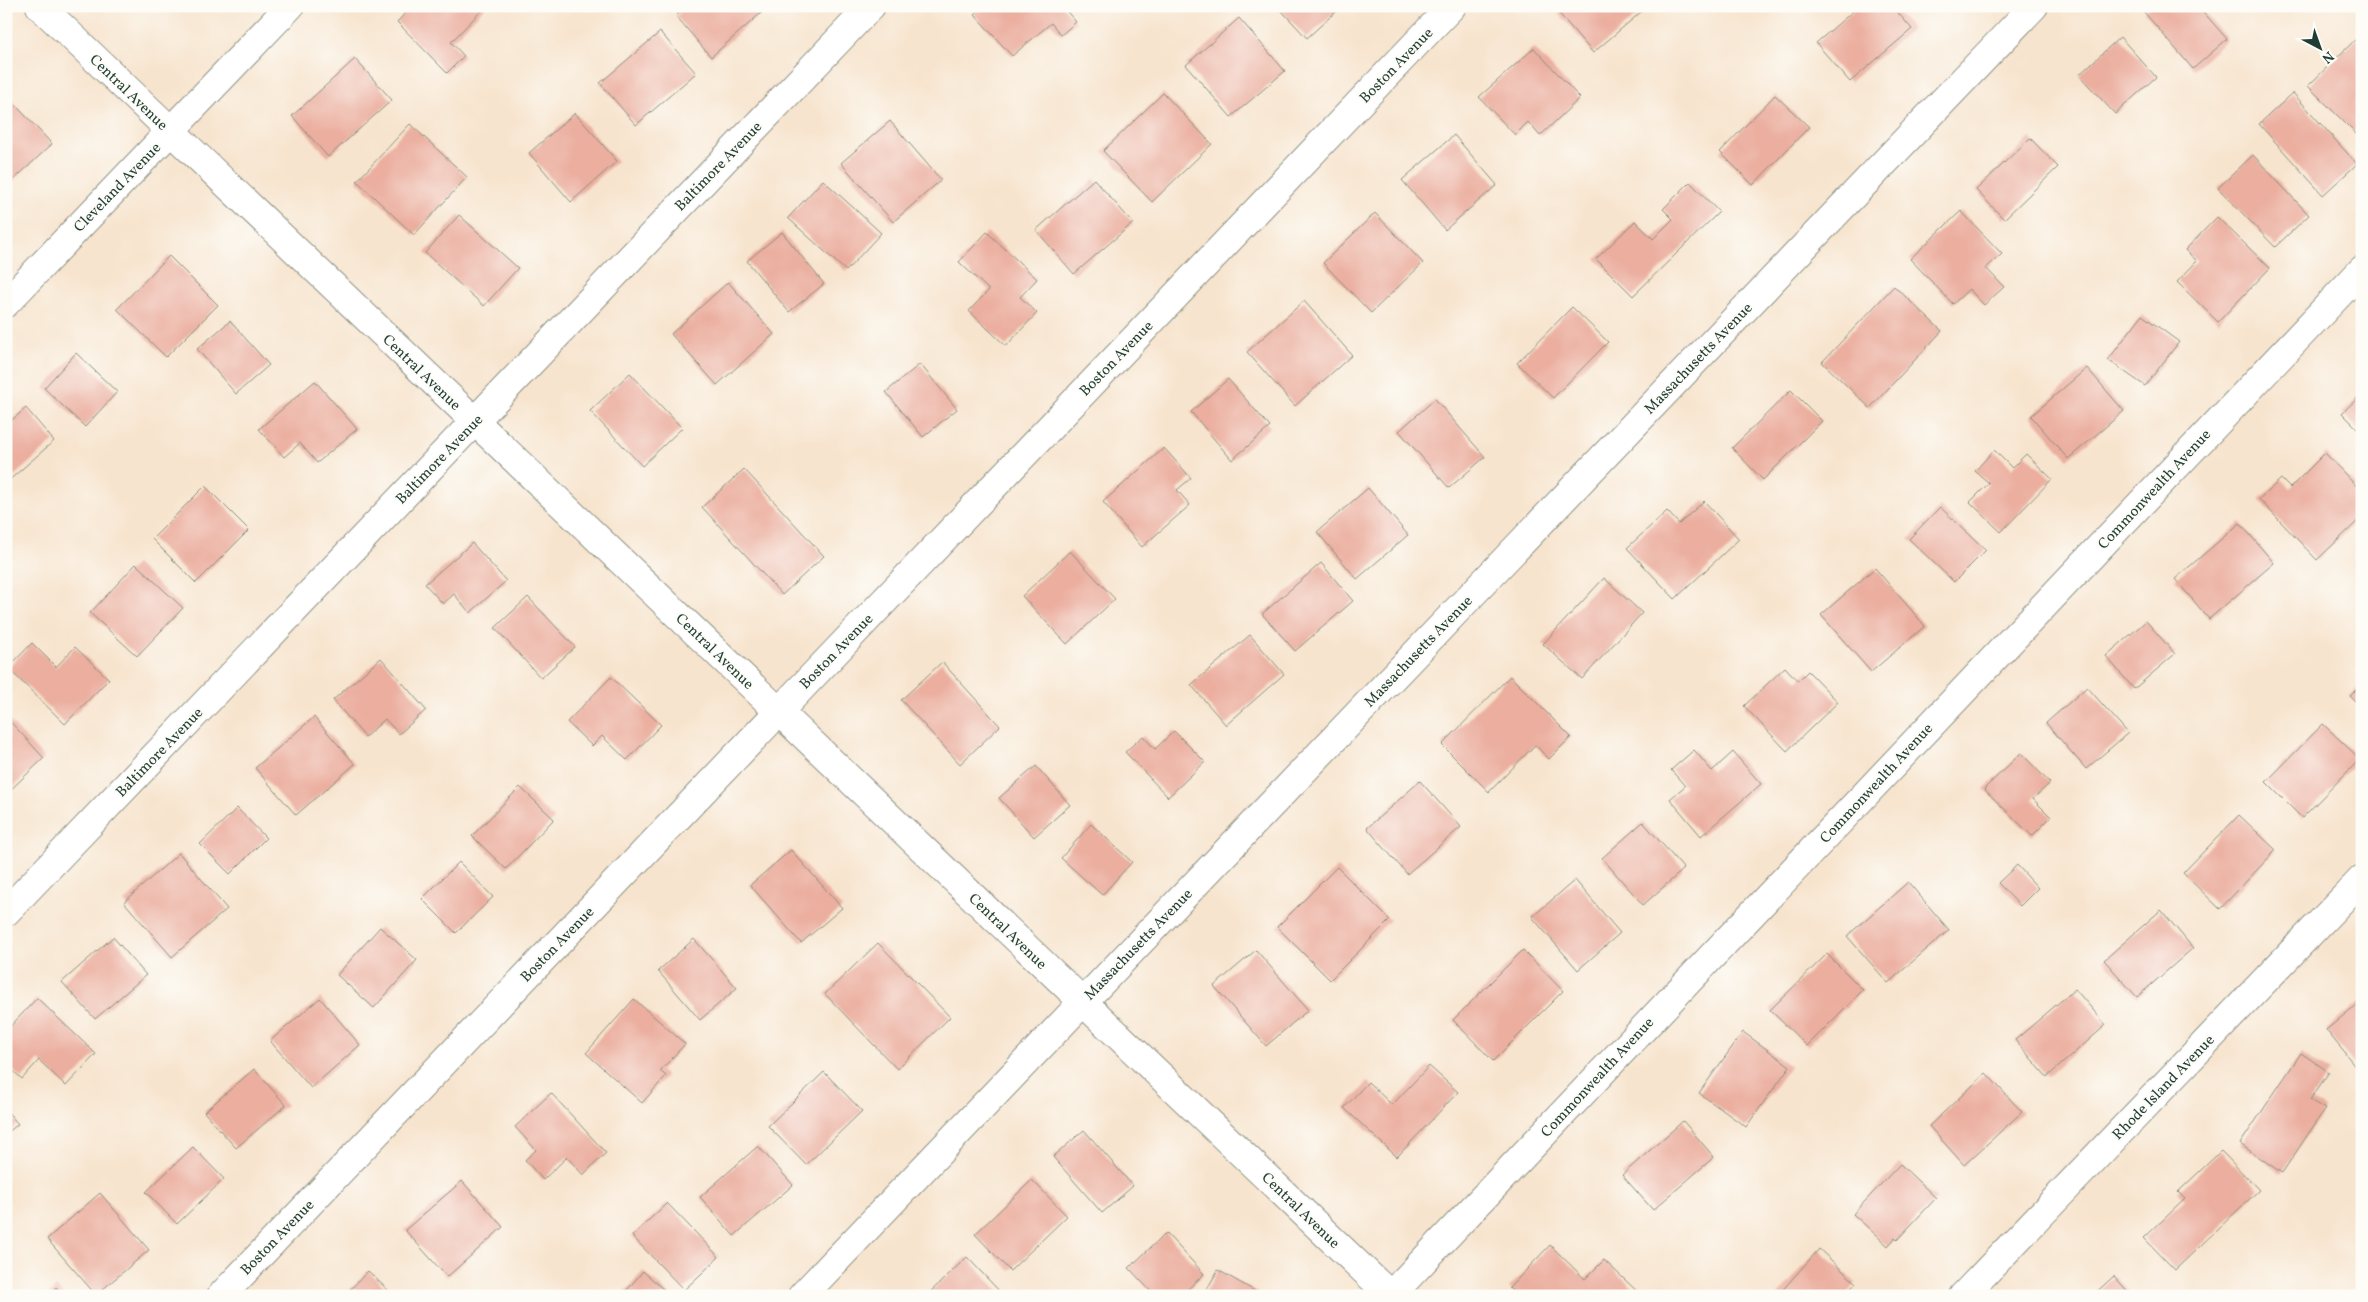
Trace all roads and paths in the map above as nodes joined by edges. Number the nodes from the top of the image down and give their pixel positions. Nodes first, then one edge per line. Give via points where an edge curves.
1 (40, 6) edge
2 (290, 6) edge
3 (871, 6) edge
4 (1452, 6) edge
5 (2034, 6) edge
6 (171, 131) junction
7 (2362, 270) edge
8 (6, 303) edge
9 (474, 422) junction
10 (778, 712) junction
11 (2362, 879) edge
12 (6, 912) edge
13 (1083, 1002) junction
14 (221, 1296) edge
15 (802, 1296) edge
16 (1390, 1296) edge
17 (1963, 1296) edge

1 - 6 street, Central Avenue
2 - 6 street, Cleveland Avenue
3 - 9 street, Baltimore Avenue
4 - 10 street, Boston Avenue
5 - 13 street, Massachusetts Avenue
6 - 8 street, Cleveland Avenue
6 - 9 street, Central Avenue
7 - 16 street, Commonwealth Avenue
9 - 10 street, Central Avenue
9 - 12 street, Baltimore Avenue
10 - 13 street, Central Avenue
10 - 14 street, Boston Avenue
11 - 17 street, Rhode Island Avenue
13 - 15 street, Massachusetts Avenue
13 - 16 street, Central Avenue

